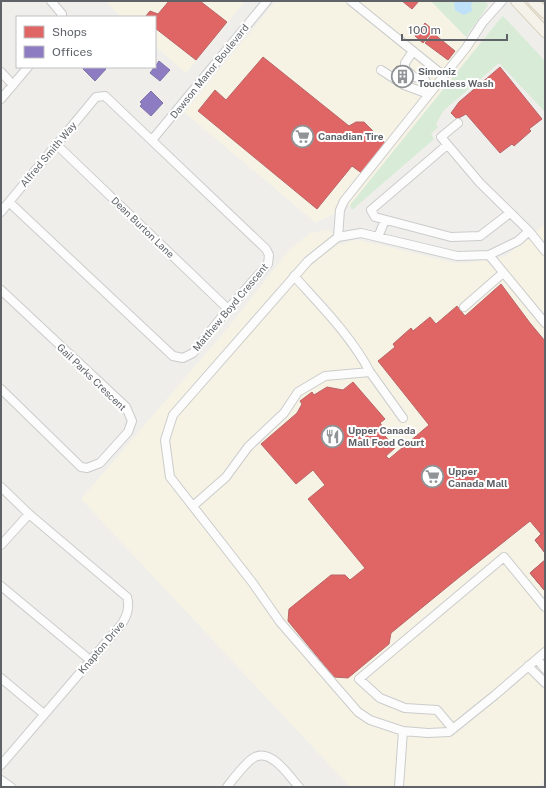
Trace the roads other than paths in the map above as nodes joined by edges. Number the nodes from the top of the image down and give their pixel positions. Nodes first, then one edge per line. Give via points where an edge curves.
1 (51, 1) edge
2 (267, 1) edge
3 (351, 1) edge
4 (502, 1) edge
5 (516, 1) edge
6 (533, 1) edge
7 (545, 13) edge
8 (61, 16) edge
9 (545, 32) edge
10 (413, 51) junction
11 (27, 68) edge
12 (381, 70) dead end
13 (1, 72) edge
14 (444, 76) junction
15 (13, 85) junction
16 (96, 97) joint
17 (1, 99) edge
18 (458, 123) dead end
19 (152, 140) junction
20 (57, 145) junction
21 (447, 145) junction
22 (8, 202) junction
23 (1, 212) edge
24 (510, 213) junction
25 (385, 220) junction
26 (529, 232) junction
27 (338, 237) junction
28 (378, 237) junction
29 (545, 251) edge
30 (489, 255) junction
31 (503, 273) junction
32 (294, 276) junction
33 (1, 290) edge
34 (464, 307) dead end
35 (228, 309) junction
36 (545, 323) edge
37 (370, 372) junction
38 (1, 389) edge
39 (403, 418) dead end
40 (1, 487) edge
41 (193, 506) junction
42 (29, 514) junction
43 (1, 545) edge
44 (1, 586) edge
45 (545, 607) edge
46 (545, 652) edge
47 (537, 659) junction
48 (90, 660) junction
49 (528, 666) junction
50 (545, 669) edge
51 (1, 678) edge
52 (545, 683) edge
53 (44, 714) junction
54 (453, 729) junction
55 (403, 732) junction
56 (1, 766) edge
57 (1, 780) edge
58 (231, 785) edge
59 (11, 787) edge
60 (299, 787) edge
61 (399, 787) edge

1 - 8 street
2 - 19 street, Dawson Manor Boulevard
3 - 10 street
4 - 14 street via 483,22
5 - 9 main road
6 - 7 main road
10 - 12 street via 405,63 405,69 428,82 429,87 426,91 404,85
10 - 14 street
11 - 15 street
13 - 15 street
14 - 27 street via 344,201 340,210
15 - 17 street
16 - 19 street, Matthew Boyd Crescent via 105,96
16 - 20 street, Alfred Smith Way
18 - 21 street via 440,137
19 - 35 street, Matthew Boyd Crescent via 266,249 269,255 268,264
20 - 22 street, Alfred Smith Way
20 - 35 street, Dean Burton Lane
21 - 24 street
21 - 25 street via 371,210 375,217
22 - 23 street, Alfred Smith Way
22 - 35 street, Matthew Boyd Crescent via 173,356 183,358 193,353
24 - 25 street via 480,236 451,237
24 - 26 street
25 - 28 street
26 - 29 street
26 - 30 street
27 - 28 street via 361,233
27 - 32 street
28 - 30 street via 457,256
30 - 31 street
31 - 34 street
31 - 36 street
32 - 37 street via 362,356
32 - 41 street via 173,415 164,440 170,477
33 - 38 street, Gail Parks Crescent via 126,407 132,421 128,432 100,463 87,468 81,467
37 - 39 street
37 - 41 street via 325,376 298,392 284,413 248,448 226,476
40 - 42 street, Knapton Drive
41 - 55 street via 280,622 358,712 370,720
42 - 43 street
42 - 48 street, Knapton Drive via 126,597 129,604 126,618
44 - 48 street
45 - 54 street via 504,557 359,679 380,698 405,708 437,710
46 - 47 street
47 - 49 street
47 - 50 street
48 - 53 street, Knapton Drive
49 - 52 street
49 - 54 street
51 - 53 street
53 - 56 street, Knapton Drive
54 - 55 street via 449,732 428,734
55 - 61 street
57 - 59 street
58 - 60 street via 253,758 264,756 274,760

